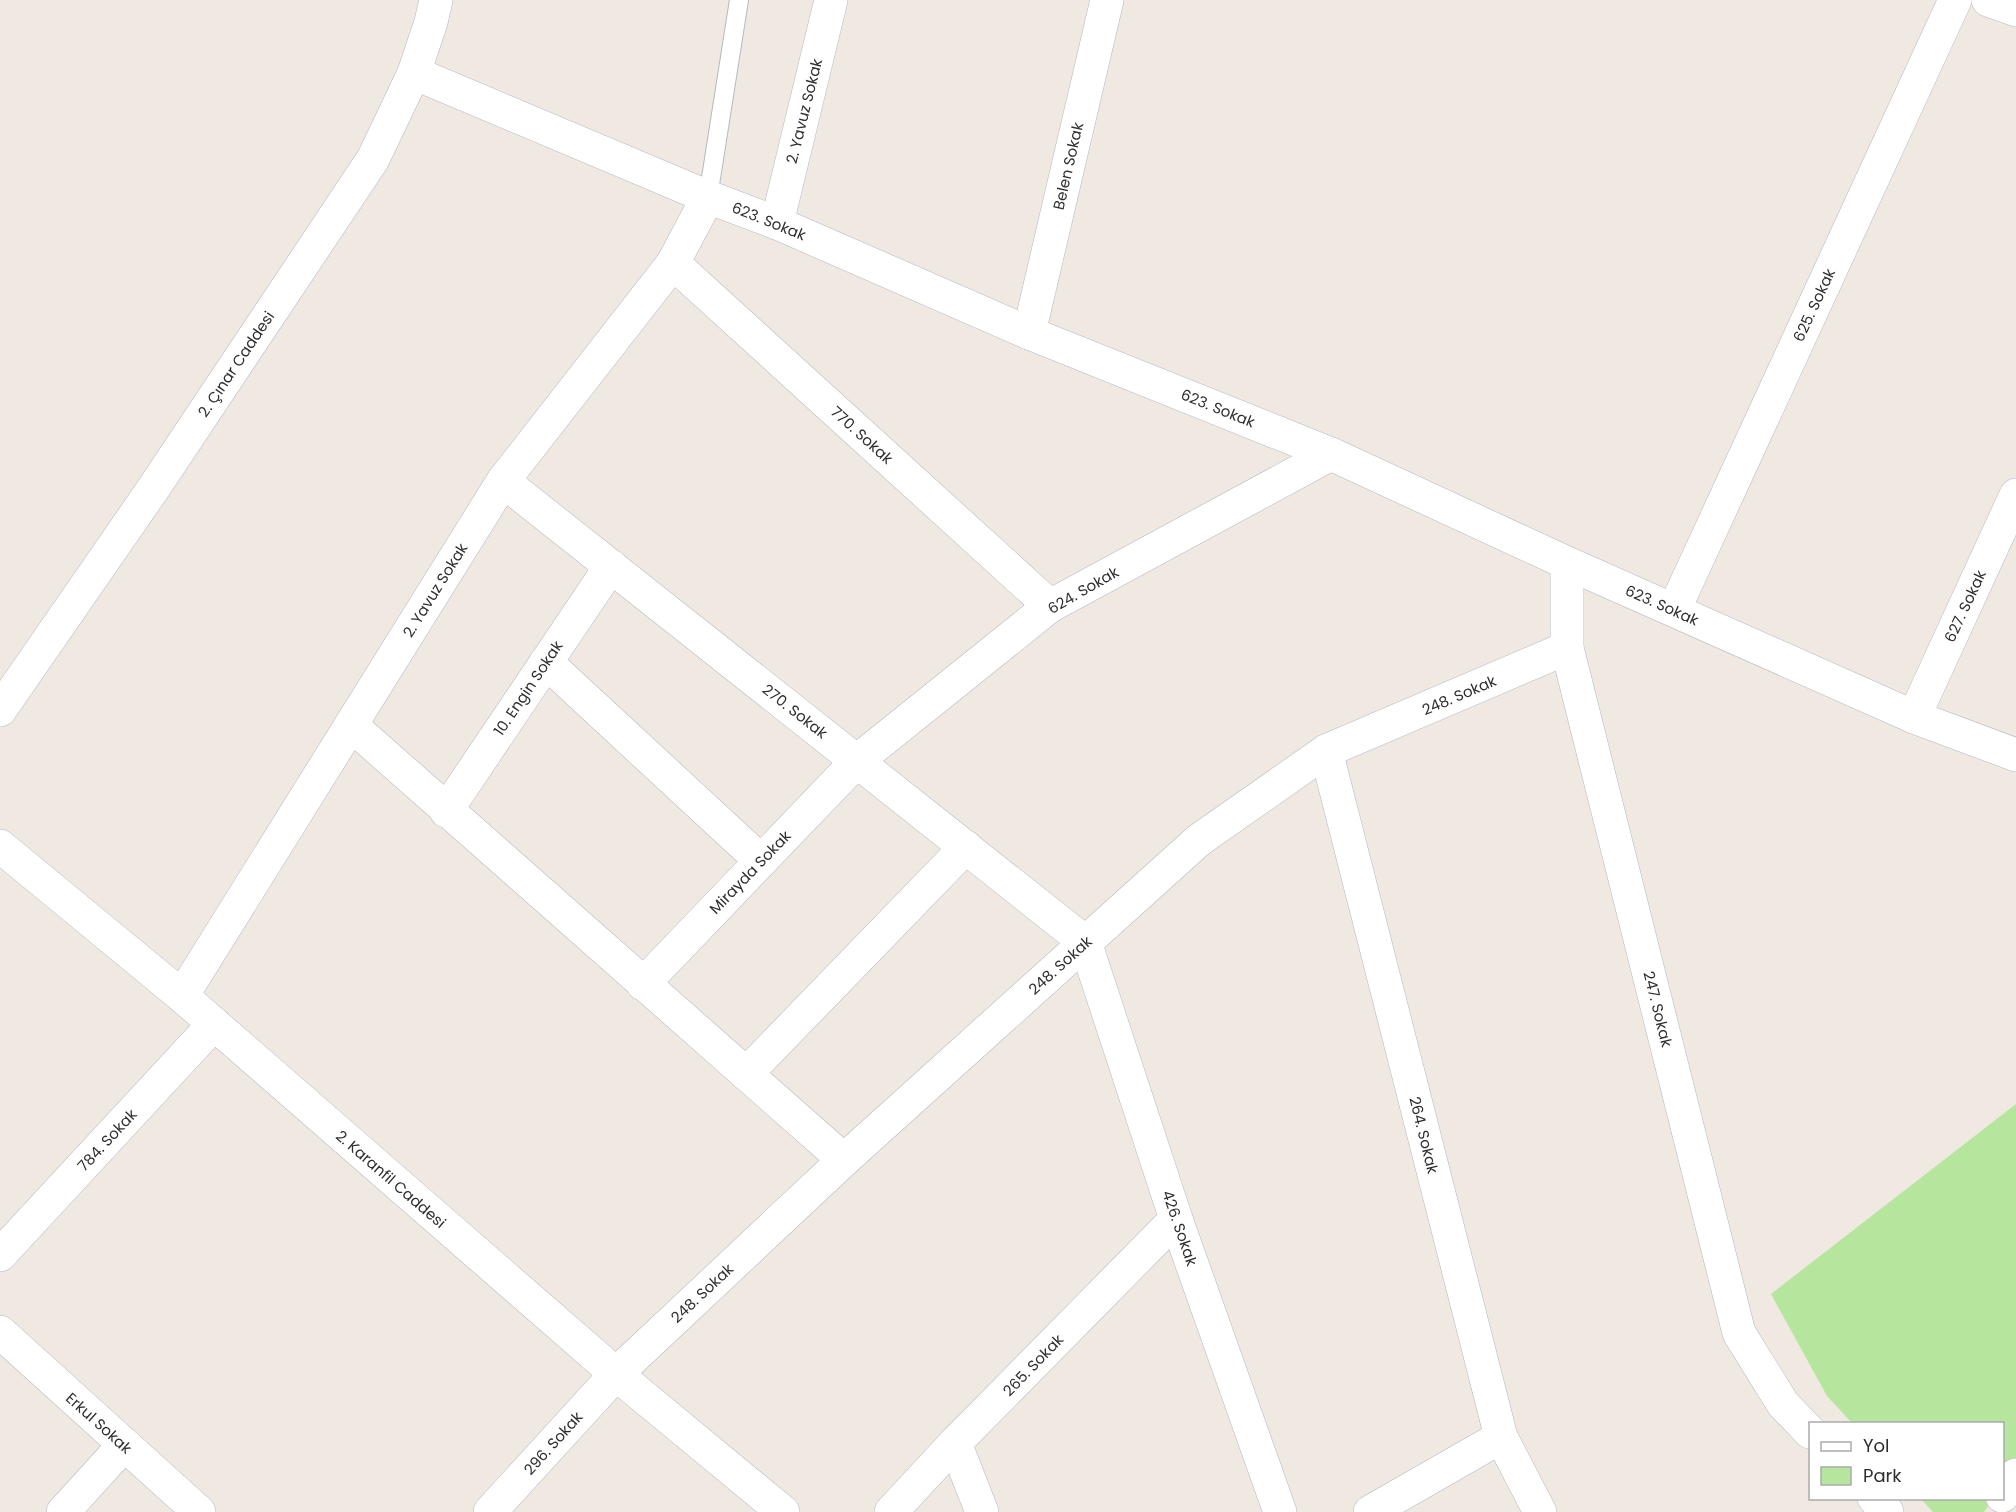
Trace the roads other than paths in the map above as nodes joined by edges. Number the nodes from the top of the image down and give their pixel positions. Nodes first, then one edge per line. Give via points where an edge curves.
1 (436, 0) edge
2 (739, 0) edge
3 (831, 0) edge
4 (1107, 0) edge
5 (1955, 0) edge
6 (1988, 0) edge
7 (2016, 10) edge
8 (414, 73) junction
9 (708, 197) junction
10 (777, 223) junction
11 (673, 263) junction
12 (1029, 333) junction
13 (1331, 454) junction
14 (503, 481) junction
15 (2016, 495) edge
16 (1567, 563) junction
17 (610, 566) junction
18 (1050, 606) junction
19 (1674, 610) junction
20 (1567, 648) junction
21 (546, 662) junction
22 (1, 707) edge
23 (1914, 717) junction
24 (351, 725) junction
25 (1326, 751) junction
26 (2016, 755) edge
27 (858, 760) junction
28 (446, 811) junction
29 (0, 846) edge
30 (966, 847) junction
31 (761, 861) junction
32 (1085, 942) junction
33 (643, 984) junction
34 (182, 996) junction
35 (214, 1024) junction
36 (746, 1074) junction
37 (844, 1160) junction
38 (1176, 1219) junction
39 (0, 1255) edge
40 (0, 1332) edge
41 (616, 1374) junction
42 (1809, 1431) edge
43 (1501, 1437) junction
44 (955, 1443) junction
45 (124, 1445) junction
46 (2016, 1474) edge
47 (2004, 1494) edge
48 (1876, 1500) edge
49 (63, 1512) edge
50 (200, 1512) edge
51 (490, 1512) edge
52 (783, 1512) edge
53 (891, 1512) edge
54 (982, 1512) edge
55 (1280, 1512) edge
56 (1370, 1512) edge
57 (1540, 1512) edge
58 (1887, 1512) edge

1 - 8 street, 2. Çınar Caddesi
2 - 9 lane
3 - 10 street, 2. Yavuz Sokak
4 - 12 street, Belen Sokak
5 - 19 street, 625. Sokak
6 - 7 street
8 - 9 street, 623. Sokak
8 - 22 street, 2. Çınar Caddesi via 373,159 153,489
9 - 10 street, 623. Sokak
9 - 11 street, 2. Yavuz Sokak
10 - 12 street, 623. Sokak
11 - 14 street, 2. Yavuz Sokak
11 - 18 street, 770. Sokak
12 - 13 street, 623. Sokak
13 - 16 street, 623. Sokak
13 - 18 street, 624. Sokak
14 - 17 street, 270. Sokak
14 - 24 street, 2. Yavuz Sokak
15 - 23 street, 627. Sokak
16 - 19 street, 623. Sokak
16 - 20 street, 247. Sokak
17 - 21 street, 10. Engin Sokak
17 - 27 street, 270. Sokak
18 - 27 street, 624. Sokak
19 - 23 street, 623. Sokak
20 - 25 street, 248. Sokak
20 - 42 street, 247. Sokak via 1739,1333 1784,1404
21 - 28 street, 10. Engin Sokak
21 - 31 street
23 - 26 street, 623. Sokak
24 - 28 street
24 - 34 street, 2. Yavuz Sokak
25 - 32 street, 248. Sokak via 1198,840
25 - 43 street, 264. Sokak
27 - 30 street, 270. Sokak
27 - 31 street, Mirayda Sokak
28 - 33 street
29 - 34 street, 2. Karanfil Caddesi
30 - 32 street, 270. Sokak
30 - 36 street
31 - 33 street, Mirayda Sokak
32 - 37 street, 248. Sokak
32 - 38 street, 426. Sokak
33 - 36 street
34 - 35 street, 2. Karanfil Caddesi
35 - 39 street, 784. Sokak
35 - 41 street, 2. Karanfil Caddesi
36 - 37 street
37 - 41 street, 248. Sokak
38 - 44 street, 265. Sokak
38 - 55 street, 426. Sokak
40 - 45 street, Erkul Sokak
41 - 51 street, 296. Sokak
41 - 52 street, 2. Karanfil Caddesi
43 - 56 street
43 - 57 street, 264. Sokak
44 - 53 street, 265. Sokak
44 - 54 street
45 - 49 street
45 - 50 street, Erkul Sokak
46 - 47 street
48 - 58 street

